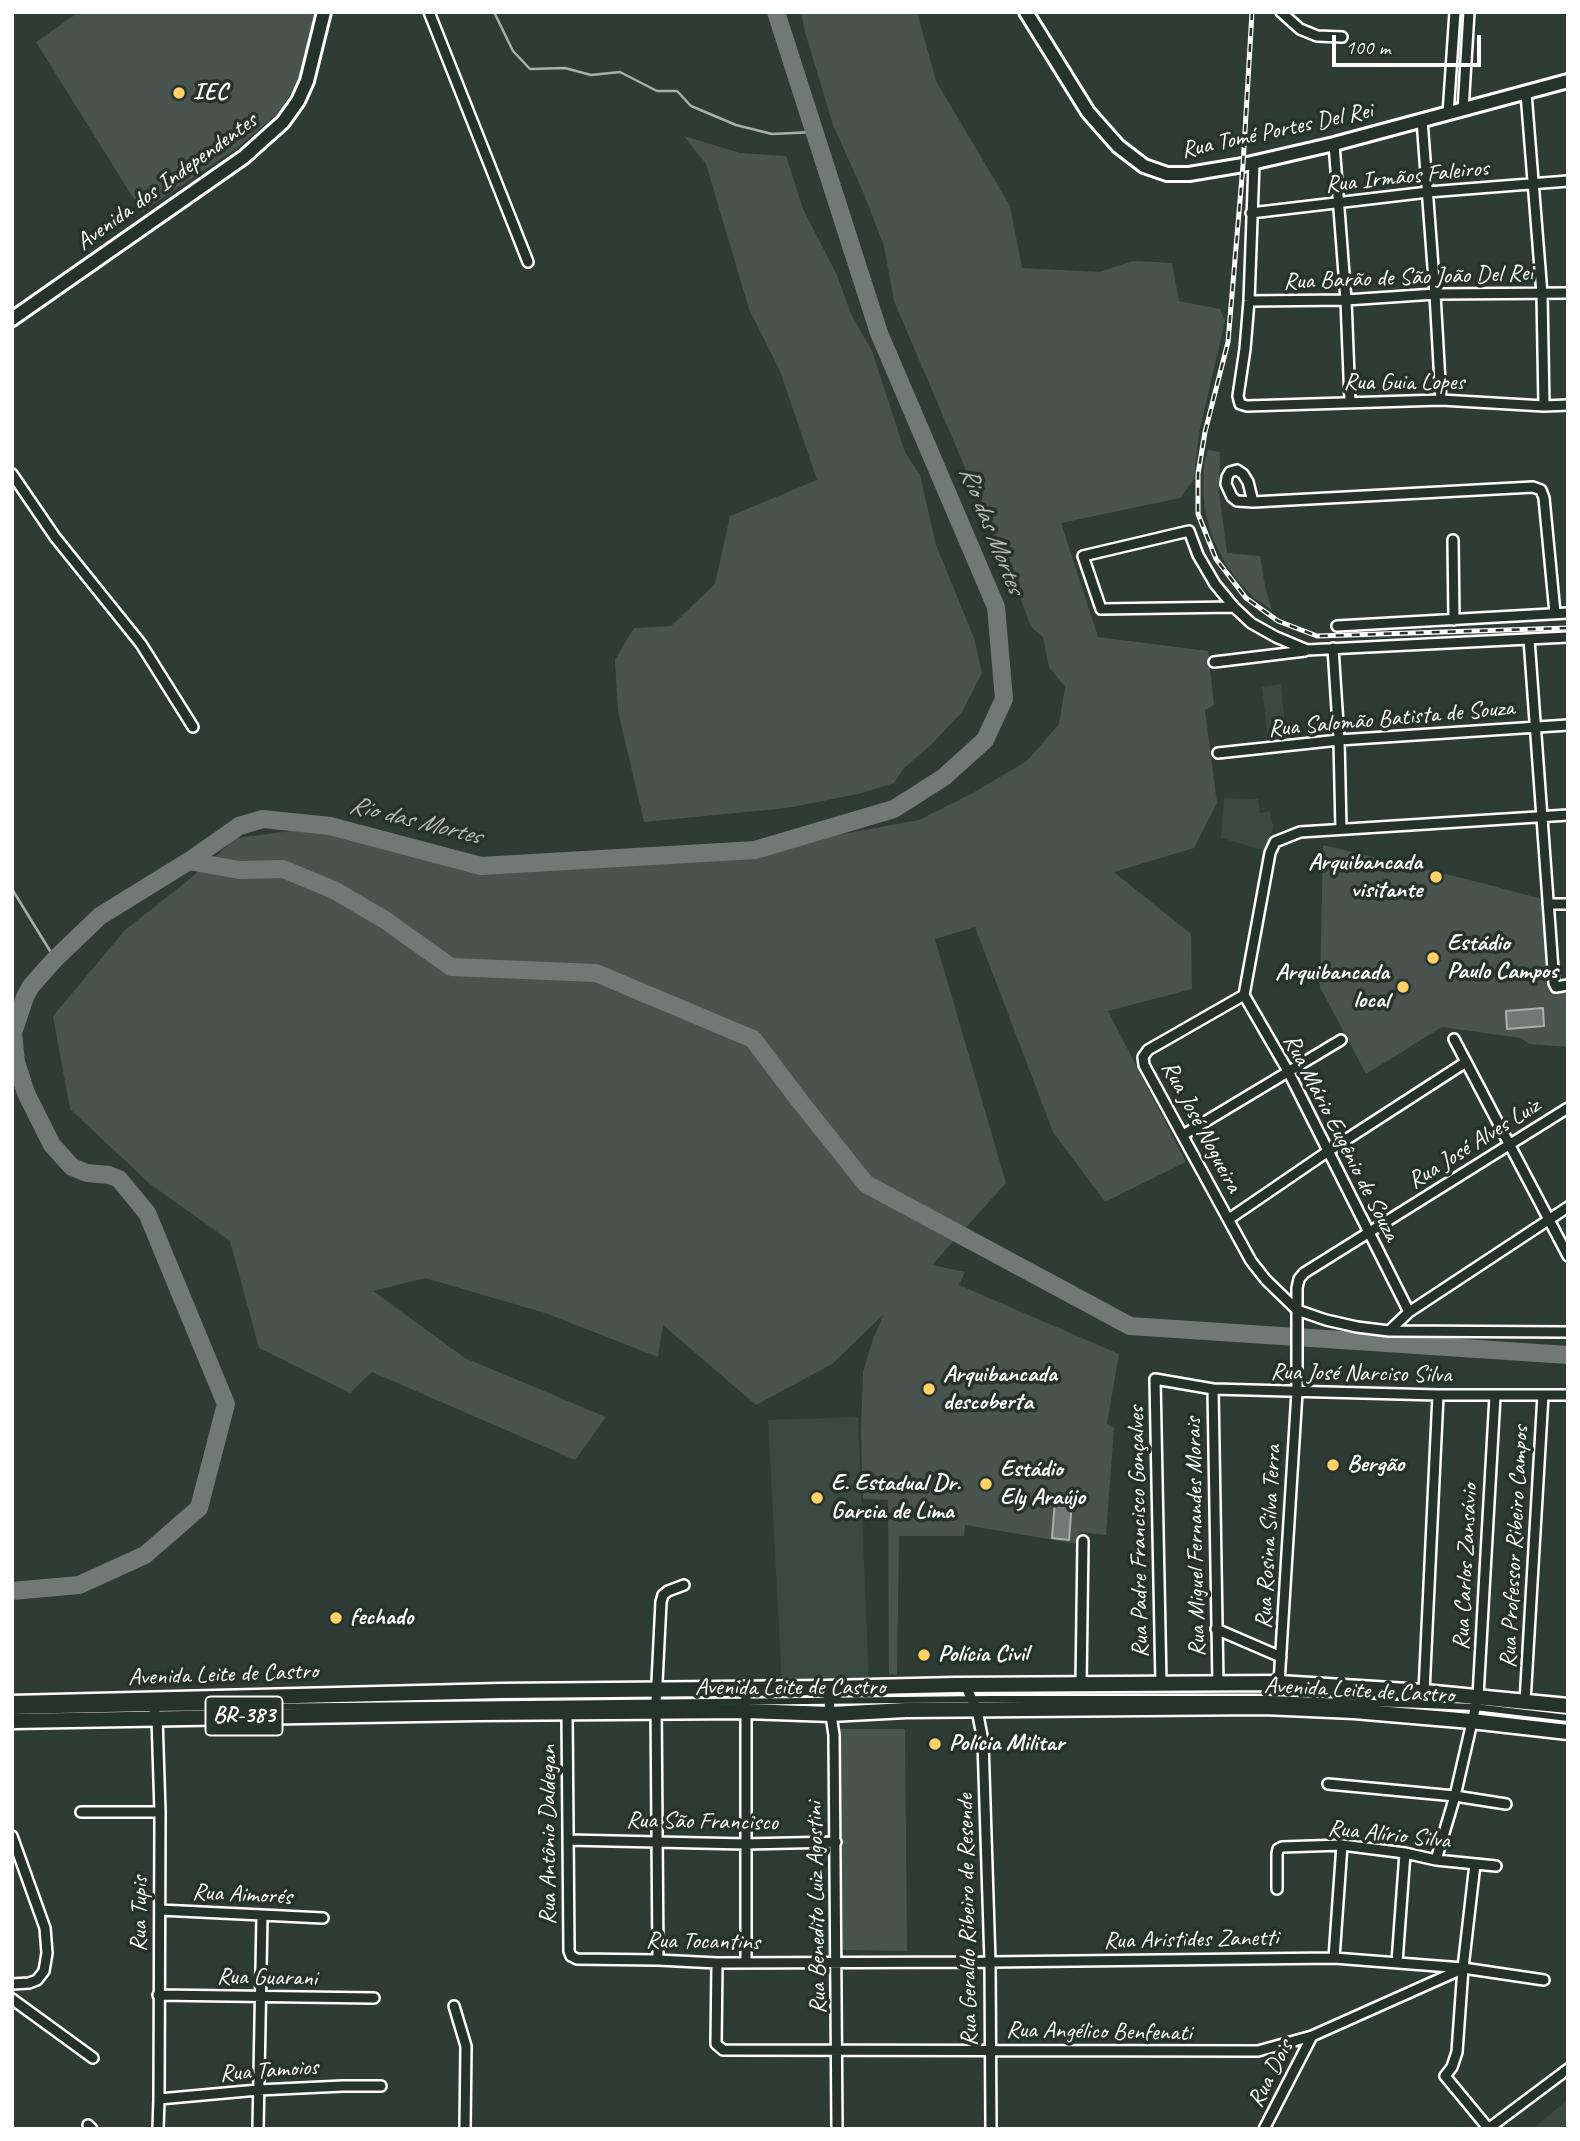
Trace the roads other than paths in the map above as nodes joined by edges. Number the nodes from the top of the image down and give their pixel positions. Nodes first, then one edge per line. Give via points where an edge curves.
1 (324, 12) edge
2 (429, 12) edge
3 (1026, 12) edge
4 (1280, 12) edge
5 (1455, 12) edge
6 (1469, 12) edge
7 (1342, 37) dead end
8 (1568, 81) edge
9 (1526, 93) junction
10 (1463, 110) junction
11 (1448, 114) junction
12 (1422, 120) junction
13 (1334, 144) junction
14 (1254, 163) junction
15 (1568, 181) edge
16 (1533, 183) junction
17 (1429, 192) junction
18 (1339, 203) junction
19 (1251, 213) junction
20 (528, 262) dead end
21 (1568, 293) edge
22 (1436, 294) junction
23 (1542, 294) junction
24 (1346, 300) junction
25 (1249, 301) junction
26 (12, 319) edge
27 (1441, 400) junction
28 (1350, 402) junction
29 (1568, 405) edge
30 (1544, 406) junction
31 (12, 474) edge
32 (1253, 502) dead end
33 (1453, 540) dead end
34 (1234, 607) junction
35 (1568, 612) edge
36 (1555, 613) junction
37 (1454, 620) junction
38 (1337, 626) dead end
39 (1568, 638) edge
40 (1530, 639) junction
41 (1333, 648) junction
42 (1307, 650) junction
43 (1214, 662) dead end
44 (1568, 725) edge
45 (1537, 726) junction
46 (193, 727) dead end
47 (1339, 740) junction
48 (1218, 753) dead end
49 (1568, 815) edge
50 (1543, 816) junction
51 (1341, 829) junction
52 (1548, 904) junction
53 (1568, 904) edge
54 (1568, 985) edge
55 (1244, 995) junction
56 (1454, 1039) dead end
57 (1340, 1040) dead end
58 (1466, 1062) junction
59 (1288, 1071) junction
60 (1568, 1108) edge
61 (1183, 1135) junction
62 (1509, 1146) junction
63 (1327, 1152) junction
64 (1568, 1208) edge
65 (1229, 1219) junction
66 (1549, 1219) junction
67 (1368, 1233) junction
68 (1568, 1256) edge
69 (1297, 1310) junction
70 (1409, 1312) junction
71 (1389, 1331) junction
72 (1568, 1332) edge
73 (1155, 1379) joint
74 (1297, 1379) joint
75 (1213, 1390) junction
76 (1297, 1392) junction
77 (1438, 1395) junction
78 (1543, 1395) junction
79 (1568, 1395) edge
80 (1495, 1396) junction
81 (1083, 1541) dead end
82 (684, 1585) dead end
83 (1216, 1629) junction
84 (1281, 1657) junction
85 (1279, 1683) junction
86 (1161, 1684) junction
87 (1218, 1684) junction
88 (965, 1685) junction
89 (1081, 1685) junction
90 (1424, 1692) junction
91 (745, 1700) junction
92 (656, 1701) junction
93 (829, 1701) junction
94 (1525, 1702) junction
95 (12, 1703) edge
96 (1266, 1703) junction
97 (974, 1705) junction
98 (1568, 1706) edge
99 (155, 1708) junction
100 (1475, 1708) junction
101 (12, 1711) edge
102 (567, 1713) junction
103 (1568, 1718) edge
104 (12, 1721) edge
105 (1568, 1732) edge
106 (1328, 1784) dead end
107 (1454, 1796) junction
108 (1506, 1804) dead end
109 (81, 1812) dead end
110 (160, 1812) junction
111 (12, 1836) edge
112 (568, 1840) junction
113 (656, 1840) junction
114 (836, 1842) junction
115 (745, 1843) junction
116 (1342, 1845) junction
117 (1405, 1853) junction
118 (1436, 1860) junction
119 (1475, 1864) junction
120 (1496, 1866) dead end
121 (1277, 1889) dead end
122 (160, 1910) junction
123 (262, 1916) junction
124 (323, 1918) dead end
125 (571, 1956) joint
126 (1334, 1958) junction
127 (659, 1960) junction
128 (746, 1962) junction
129 (836, 1962) junction
130 (990, 1962) junction
131 (1396, 1962) junction
132 (717, 1963) junction
133 (1464, 1968) junction
134 (1544, 1980) dead end
135 (12, 1984) edge
136 (158, 1995) junction
137 (259, 1998) junction
138 (374, 1998) dead end
139 (12, 1999) edge
140 (454, 2006) dead end
141 (1312, 2036) junction
142 (837, 2050) junction
143 (990, 2050) junction
144 (93, 2058) dead end
145 (1568, 2069) edge
146 (382, 2086) dead end
147 (258, 2090) junction
148 (159, 2099) junction
149 (158, 2129) edge
150 (258, 2129) edge
151 (465, 2129) edge
152 (837, 2129) edge
153 (991, 2129) edge
154 (1264, 2129) edge
155 (1488, 2129) edge

1 - 26 main road, Avenida dos Independentes via 307,81 283,122 244,157
2 - 20 street
3 - 14 main road, Rua Tomé Portes Del Rei via 1088,112 1118,146 1144,166 1167,174 1189,174
4 - 7 street via 1317,36
5 - 11 street
6 - 10 street
8 - 9 main road, Rua Tomé Portes Del Rei
9 - 10 main road, Rua Tomé Portes Del Rei
9 - 16 street
10 - 11 main road, Rua Tomé Portes Del Rei
11 - 12 main road, Rua Tomé Portes Del Rei
12 - 13 main road, Rua Tomé Portes Del Rei
12 - 17 street
13 - 14 main road, Rua Tomé Portes Del Rei
13 - 18 street
14 - 19 street
15 - 16 street, Rua Irmãos Faleiros
16 - 17 street, Rua Irmãos Faleiros
16 - 23 street
17 - 18 street, Rua Irmãos Faleiros
17 - 22 street
18 - 19 street, Rua Irmãos Faleiros
18 - 24 street
19 - 25 street
21 - 23 street, Rua Barão de São João Del Rei
22 - 23 street, Rua Barão de São João Del Rei
22 - 24 street, Rua Barão de São João Del Rei
22 - 27 street
23 - 30 street
24 - 25 street, Rua Barão de São João Del Rei
24 - 28 street
25 - 28 street, Rua Guia Lopes via 1240,404
27 - 28 street, Rua Guia Lopes
27 - 30 street, Rua Guia Lopes
29 - 30 street, Rua Guia Lopes
31 - 46 street via 55,537 141,644
32 - 36 street via 1533,487 1541,490 1544,498
33 - 37 street
34 - 34 street via 1215,584 1189,531 1083,556 1101,609
34 - 42 street via 1251,623
35 - 36 street
36 - 37 street
37 - 38 street
39 - 40 street
40 - 41 street
40 - 45 street
41 - 42 street
41 - 47 street
42 - 43 street
44 - 45 street, Rua Salomão Batista de Souza
45 - 47 street, Rua Salomão Batista de Souza
45 - 50 street
47 - 48 street, Rua Salomão Batista de Souza
47 - 51 street
49 - 50 street
50 - 51 street
50 - 52 street
51 - 55 street via 1300,832 1275,842
52 - 53 street
52 - 54 street via 1554,983 1556,987
55 - 59 street, Rua Mário Eugênio de Souza
55 - 61 street, Rua José Nogueira via 1143,1056
56 - 58 street
57 - 59 street
58 - 62 street
58 - 63 street
59 - 61 street
59 - 63 street, Rua Mário Eugênio de Souza
60 - 62 street, Rua José Alves Luiz
61 - 65 street, Rua José Nogueira
62 - 66 street
62 - 67 street, Rua José Alves Luiz
63 - 65 street
63 - 67 street, Rua Mário Eugênio de Souza
64 - 66 street
65 - 69 street, Rua José Nogueira via 1257,1270
66 - 68 street
66 - 70 street
67 - 69 street, Rua José Alves Luiz via 1304,1273 1297,1287
67 - 70 street, Rua Mário Eugênio de Souza
69 - 71 street via 1341,1324
69 - 74 street, Rua José Alves Luiz
70 - 71 street
71 - 72 street
73 - 75 street, Rua José Narciso Silva
73 - 86 street, Rua Padre Francisco Gonçalves
74 - 76 street, Rua Rosina Silva Terra
75 - 76 street, Rua José Narciso Silva
75 - 83 street, Rua Miguel Fernandes Morais
76 - 77 street, Rua José Narciso Silva
76 - 84 street, Rua Rosina Silva Terra
77 - 80 street, Rua José Narciso Silva
77 - 90 street
78 - 79 street, Rua José Narciso Silva
78 - 80 street, Rua José Narciso Silva
78 - 94 street, Rua Professor Ribeiro Campos
80 - 100 street, Rua Carlos Zansávio
81 - 89 street
82 - 92 street via 663,1595
83 - 84 street
83 - 87 street, Rua Miguel Fernandes Morais
84 - 85 street, Rua Rosina Silva Terra
85 - 87 highway, Avenida Leite de Castro / BR-383
85 - 90 highway, Avenida Leite de Castro / BR-383
85 - 96 highway
86 - 87 highway, Avenida Leite de Castro / BR-383
86 - 89 highway, Avenida Leite de Castro / BR-383
88 - 89 highway, Avenida Leite de Castro / BR-383
88 - 93 highway, Avenida Leite de Castro / BR-383
88 - 97 street, Rua Geraldo Ribeiro de Resende
90 - 100 highway, Avenida Leite de Castro / BR-383
91 - 92 highway, Avenida Leite de Castro / BR-383
91 - 92 highway, Avenida Leite de Castro / BR-383
91 - 93 highway, Avenida Leite de Castro / BR-383
91 - 93 highway, Avenida Leite de Castro / BR-383
91 - 115 street
92 - 99 highway, Avenida Leite de Castro / BR-383
92 - 102 highway, Avenida Leite de Castro / BR-383
92 - 113 street
93 - 97 highway, Avenida Leite de Castro / BR-383 via 906,1710
93 - 114 street, Rua Benedito Luiz Agostini
94 - 98 highway, Avenida Leite de Castro / BR-383
94 - 100 highway, Avenida Leite de Castro / BR-383
95 - 99 highway, Avenida Leite de Castro / BR-383
96 - 97 highway, Avenida Leite de Castro / BR-383
96 - 100 highway, Avenida Leite de Castro / BR-383 via 1354,1711
97 - 130 street, Rua Geraldo Ribeiro de Resende via 983,1741
99 - 101 street
99 - 102 highway, Avenida Leite de Castro / BR-383
99 - 104 highway, Avenida Leite de Castro / BR-383
99 - 110 street, Rua Tupis
100 - 103 street
100 - 105 highway, Avenida Leite de Castro / BR-383
100 - 107 street, Rua Carlos Zansávio
102 - 112 street, Rua Antônio Daldegan
106 - 107 street
107 - 108 street
107 - 118 street, Rua Carlos Zansávio
109 - 110 street
110 - 122 street, Rua Tupis
111 - 135 street via 45,1928 47,1953 37,1980
112 - 113 street, Rua São Francisco
112 - 125 street, Rua Antônio Daldegan
113 - 115 street, Rua São Francisco
113 - 127 street
114 - 115 street, Rua São Francisco
114 - 129 street, Rua Benedito Luiz Agostini
115 - 128 street
116 - 117 street, Rua Alírio Silva
116 - 121 street, Rua Alírio Silva via 1278,1849
116 - 126 street
117 - 118 street, Rua Alírio Silva
117 - 131 street
118 - 119 street, Rua Alírio Silva
119 - 120 street, Rua Alírio Silva
119 - 133 street
122 - 123 street, Rua Aimorés
122 - 136 street, Rua Tupis
123 - 124 street, Rua Aimorés
123 - 137 street
125 - 127 street, Rua Tocantins
126 - 130 street, Rua Aristides Zanetti
126 - 131 street, Rua Aristides Zanetti
127 - 132 street, Rua Tocantins
128 - 129 street, Rua Tocantins
128 - 132 street, Rua Tocantins
129 - 130 street, Rua Aristides Zanetti
129 - 142 street, Rua Benedito Luiz Agostini
130 - 143 street, Rua Geraldo Ribeiro de Resende
131 - 133 street, Rua Aristides Zanetti
132 - 142 street, Rua Angélico Benfenati via 718,2048
133 - 134 street, Rua Aristides Zanetti
133 - 141 street, Rua Angélico Benfenati
133 - 155 street via 1457,2052 1445,2076
136 - 137 street, Rua Guarani
136 - 148 street, Rua Tupis
137 - 138 street, Rua Guarani
137 - 147 street
139 - 144 street
140 - 151 street via 466,2046
141 - 143 street, Rua Angélico Benfenati via 1242,2053
141 - 154 street, Rua Dois
142 - 143 street, Rua Angélico Benfenati
142 - 152 street, Rua Benedito Luiz Agostini
143 - 153 street, Rua Geraldo Ribeiro de Resende
145 - 155 street
146 - 147 street, Rua Tamoios
147 - 148 street, Rua Tamoios
147 - 150 street
148 - 149 street, Rua Tupis

